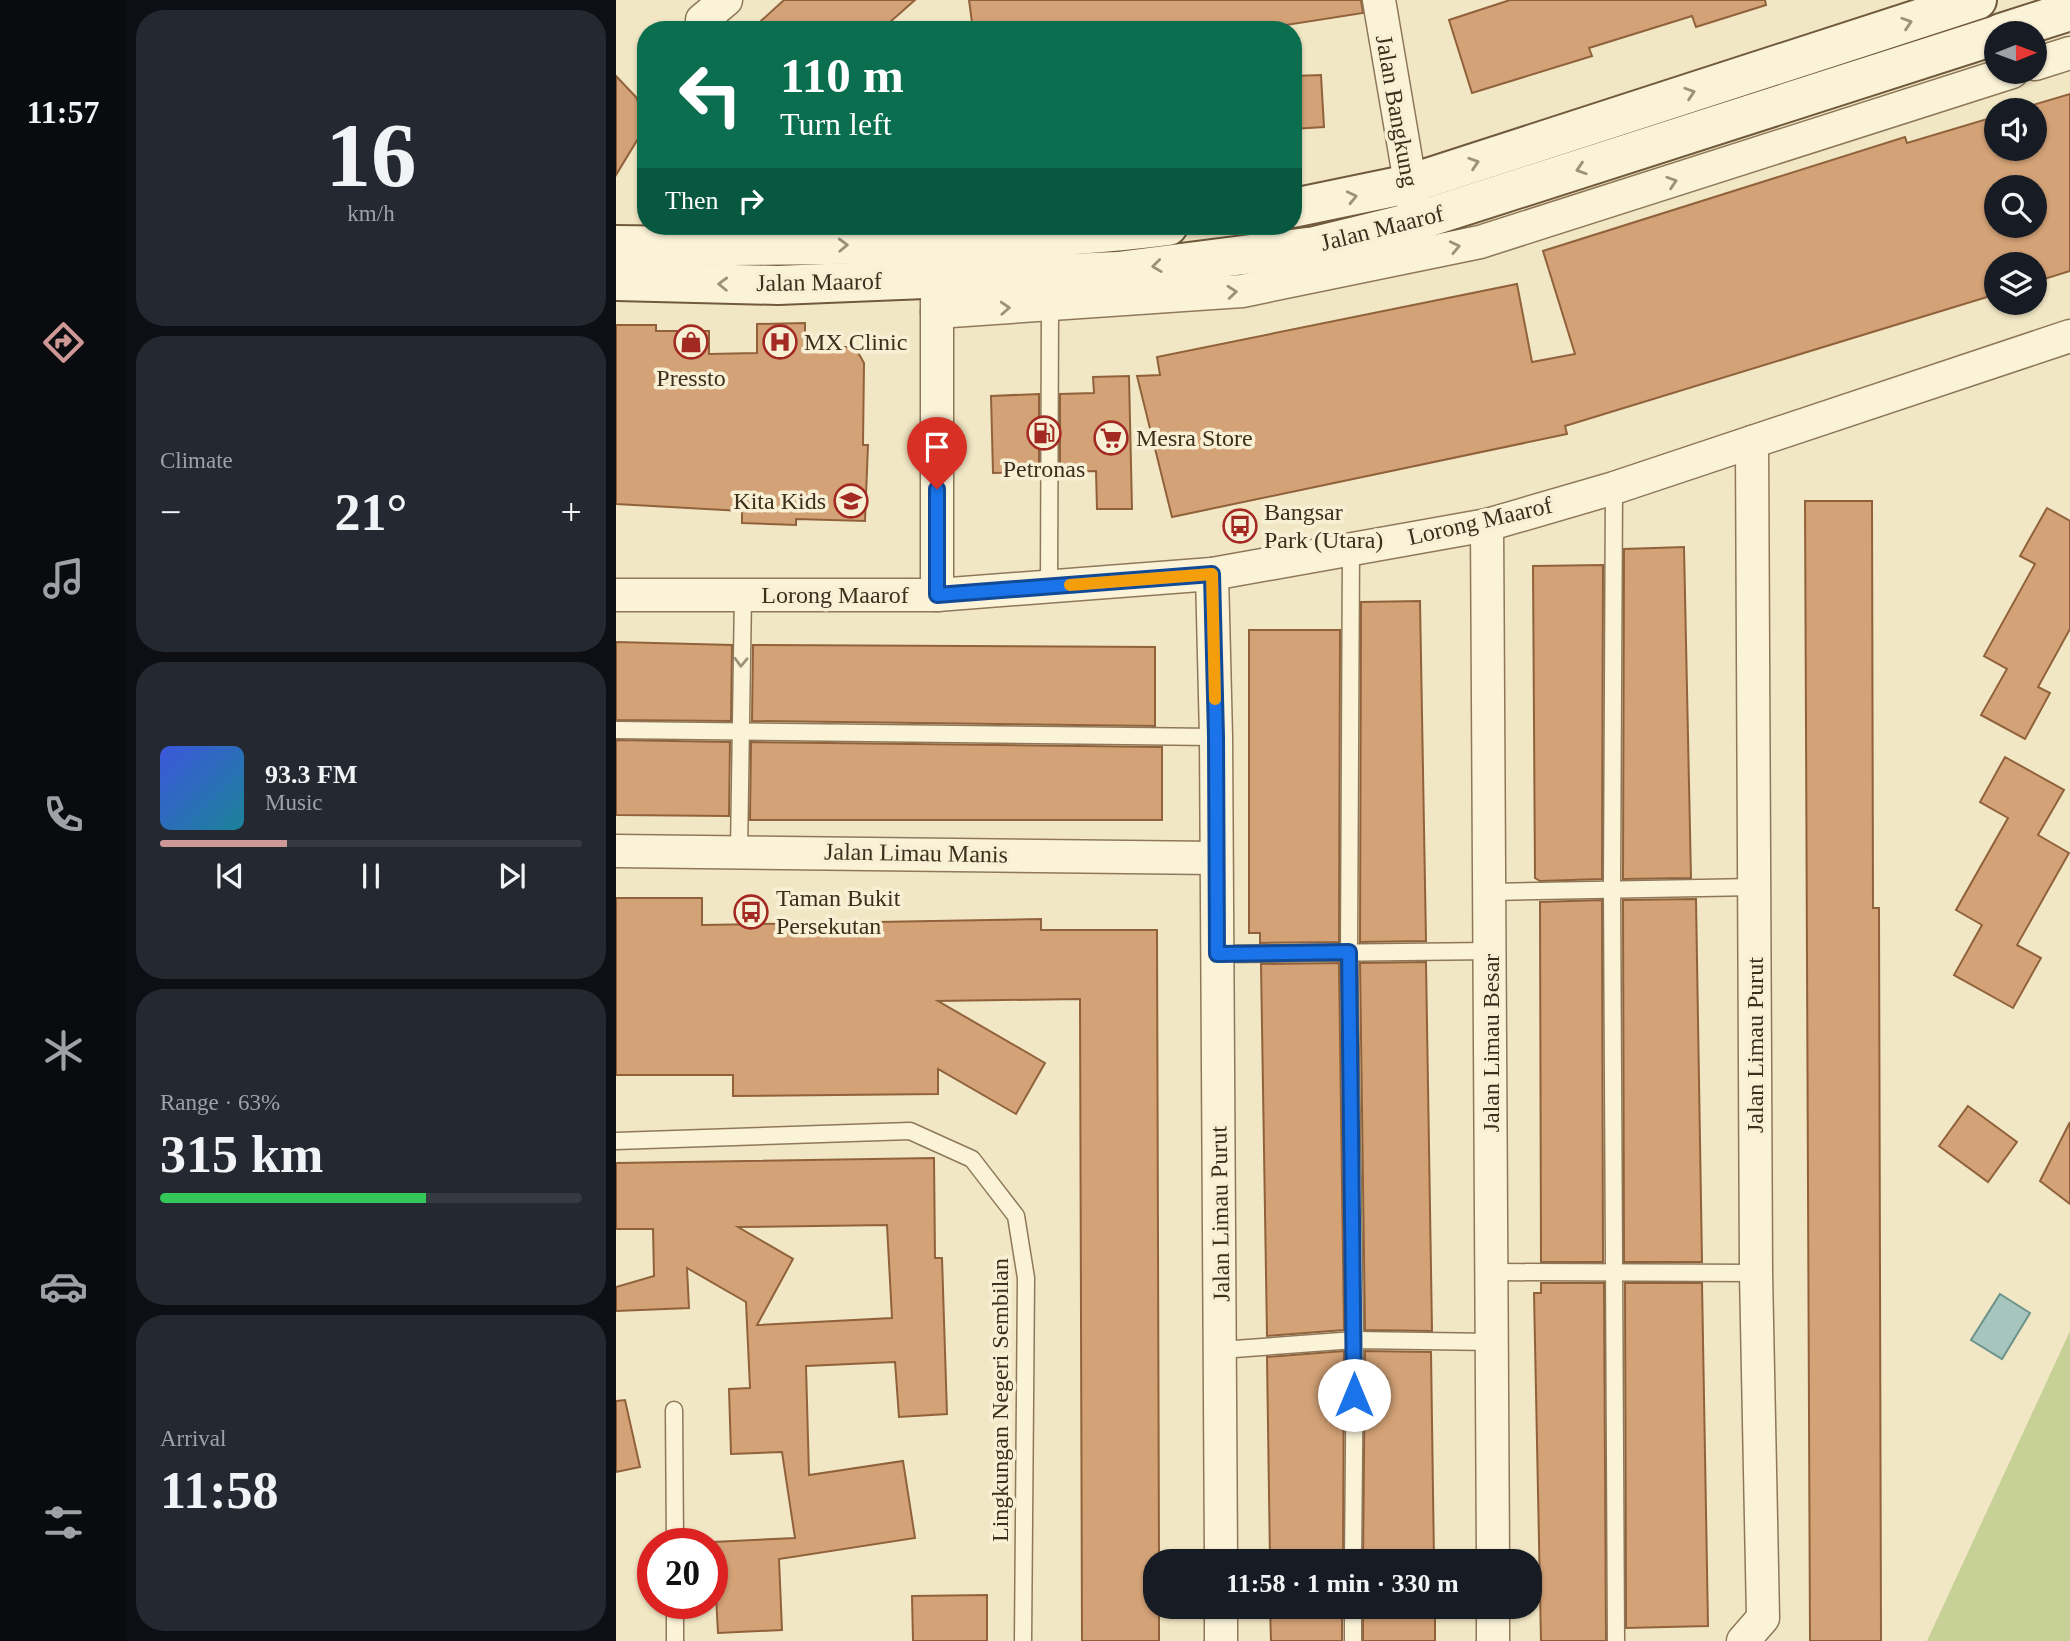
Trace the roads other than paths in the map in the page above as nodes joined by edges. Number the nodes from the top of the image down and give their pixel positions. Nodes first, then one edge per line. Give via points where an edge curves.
1 (726, 0) edge
2 (1379, 0) edge
3 (1977, 0) edge
4 (2070, 11) edge
5 (702, 20) dead end
6 (2039, 21) edge
7 (1984, 39) edge
8 (2070, 53) edge
9 (2048, 60) edge
10 (1984, 81) edge
11 (1409, 184) junction
12 (1302, 206) edge
13 (1417, 221) junction
14 (1106, 235) edge
15 (616, 245) edge
16 (938, 278) junction
17 (616, 281) edge
18 (1050, 306) junction
19 (2070, 336) edge
20 (1752, 442) junction
21 (1614, 488) junction
22 (1487, 525) junction
23 (1352, 547) junction
24 (1212, 574) junction
25 (1049, 587) junction
26 (743, 594) junction
27 (616, 595) edge
28 (937, 595) junction
29 (616, 730) edge
30 (739, 731) junction
31 (1216, 737) junction
32 (739, 850) junction
33 (616, 851) edge
34 (1216, 858) junction
35 (1755, 887) junction
36 (1612, 888) junction
37 (1490, 892) junction
38 (1491, 951) junction
39 (1349, 952) junction
40 (1217, 954) junction
41 (616, 1140) edge
42 (1493, 1272) junction
43 (1613, 1272) junction
44 (1756, 1273) junction
45 (1355, 1340) junction
46 (1493, 1342) junction
47 (1221, 1350) junction
48 (674, 1410) dead end
49 (675, 1528) edge
50 (1221, 1549) edge
51 (1353, 1549) edge
52 (1493, 1549) edge
53 (675, 1619) edge
54 (1221, 1619) edge
55 (1353, 1619) edge
56 (1493, 1619) edge
57 (676, 1641) edge
58 (1023, 1641) edge
59 (1221, 1641) edge
60 (1353, 1641) edge
61 (1493, 1641) edge
62 (1616, 1641) edge
63 (1743, 1641) edge

1 - 5 street
2 - 11 street, Jalan Bangkung
11 -> 3 main road, Jalan Maarof
4 - 6 main road, Jalan Maarof
7 -> 13 main road, Jalan Maarof
8 - 9 street
18 -> 10 street, Jalan Maarof via 1242,291 1480,242
12 -> 11 main road, Jalan Maarof
11 - 13 street, Jalan Bangkung
13 -> 16 main road, Jalan Maarof via 1315,246 1118,271
14 - 16 main road, Jalan Maarof
15 -> 16 main road, Jalan Maarof via 774,247
16 -> 17 main road, Jalan Maarof via 778,285
16 -> 18 street, Jalan Maarof
16 - 28 street
18 - 25 lane
19 - 20 street, Lorong Maarof
20 - 21 street, Lorong Maarof
20 - 35 street, Jalan Limau Purut
21 - 22 street, Lorong Maarof
21 - 36 lane
22 - 23 street, Lorong Maarof
22 - 37 street, Jalan Limau Besar
23 - 24 street, Lorong Maarof
23 - 39 lane
24 - 25 street, Lorong Maarof
24 - 31 street, Jalan Limau Purut
25 - 28 street, Lorong Maarof
26 - 27 street, Lorong Maarof
26 - 28 street, Lorong Maarof
26 -> 30 lane
29 - 30 lane
30 - 31 lane
30 - 32 lane
31 - 34 street, Jalan Limau Purut
32 - 33 street, Jalan Limau Manis
32 - 34 street, Jalan Limau Manis
34 - 40 street, Jalan Limau Purut
35 - 36 lane
35 - 44 street, Jalan Limau Purut
36 - 37 lane
36 - 43 lane
37 - 38 street, Jalan Limau Besar
38 - 39 lane
38 - 42 street, Jalan Limau Besar
39 - 40 lane
39 - 45 lane
40 - 47 street, Jalan Limau Purut
41 - 58 lane, Lingkungan Negeri Sembilan via 909,1131 972,1159 1016,1216 1026,1278
42 - 43 lane
42 - 46 street, Jalan Limau Besar
43 - 44 lane
43 - 62 lane
44 - 63 street, Jalan Limau Purut via 1763,1618
45 - 46 lane
45 - 47 lane
45 - 51 lane
46 - 52 street, Jalan Limau Besar
47 - 50 street, Jalan Limau Purut
48 - 49 lane
53 - 57 lane
54 - 59 street
55 - 60 lane
56 - 61 street

